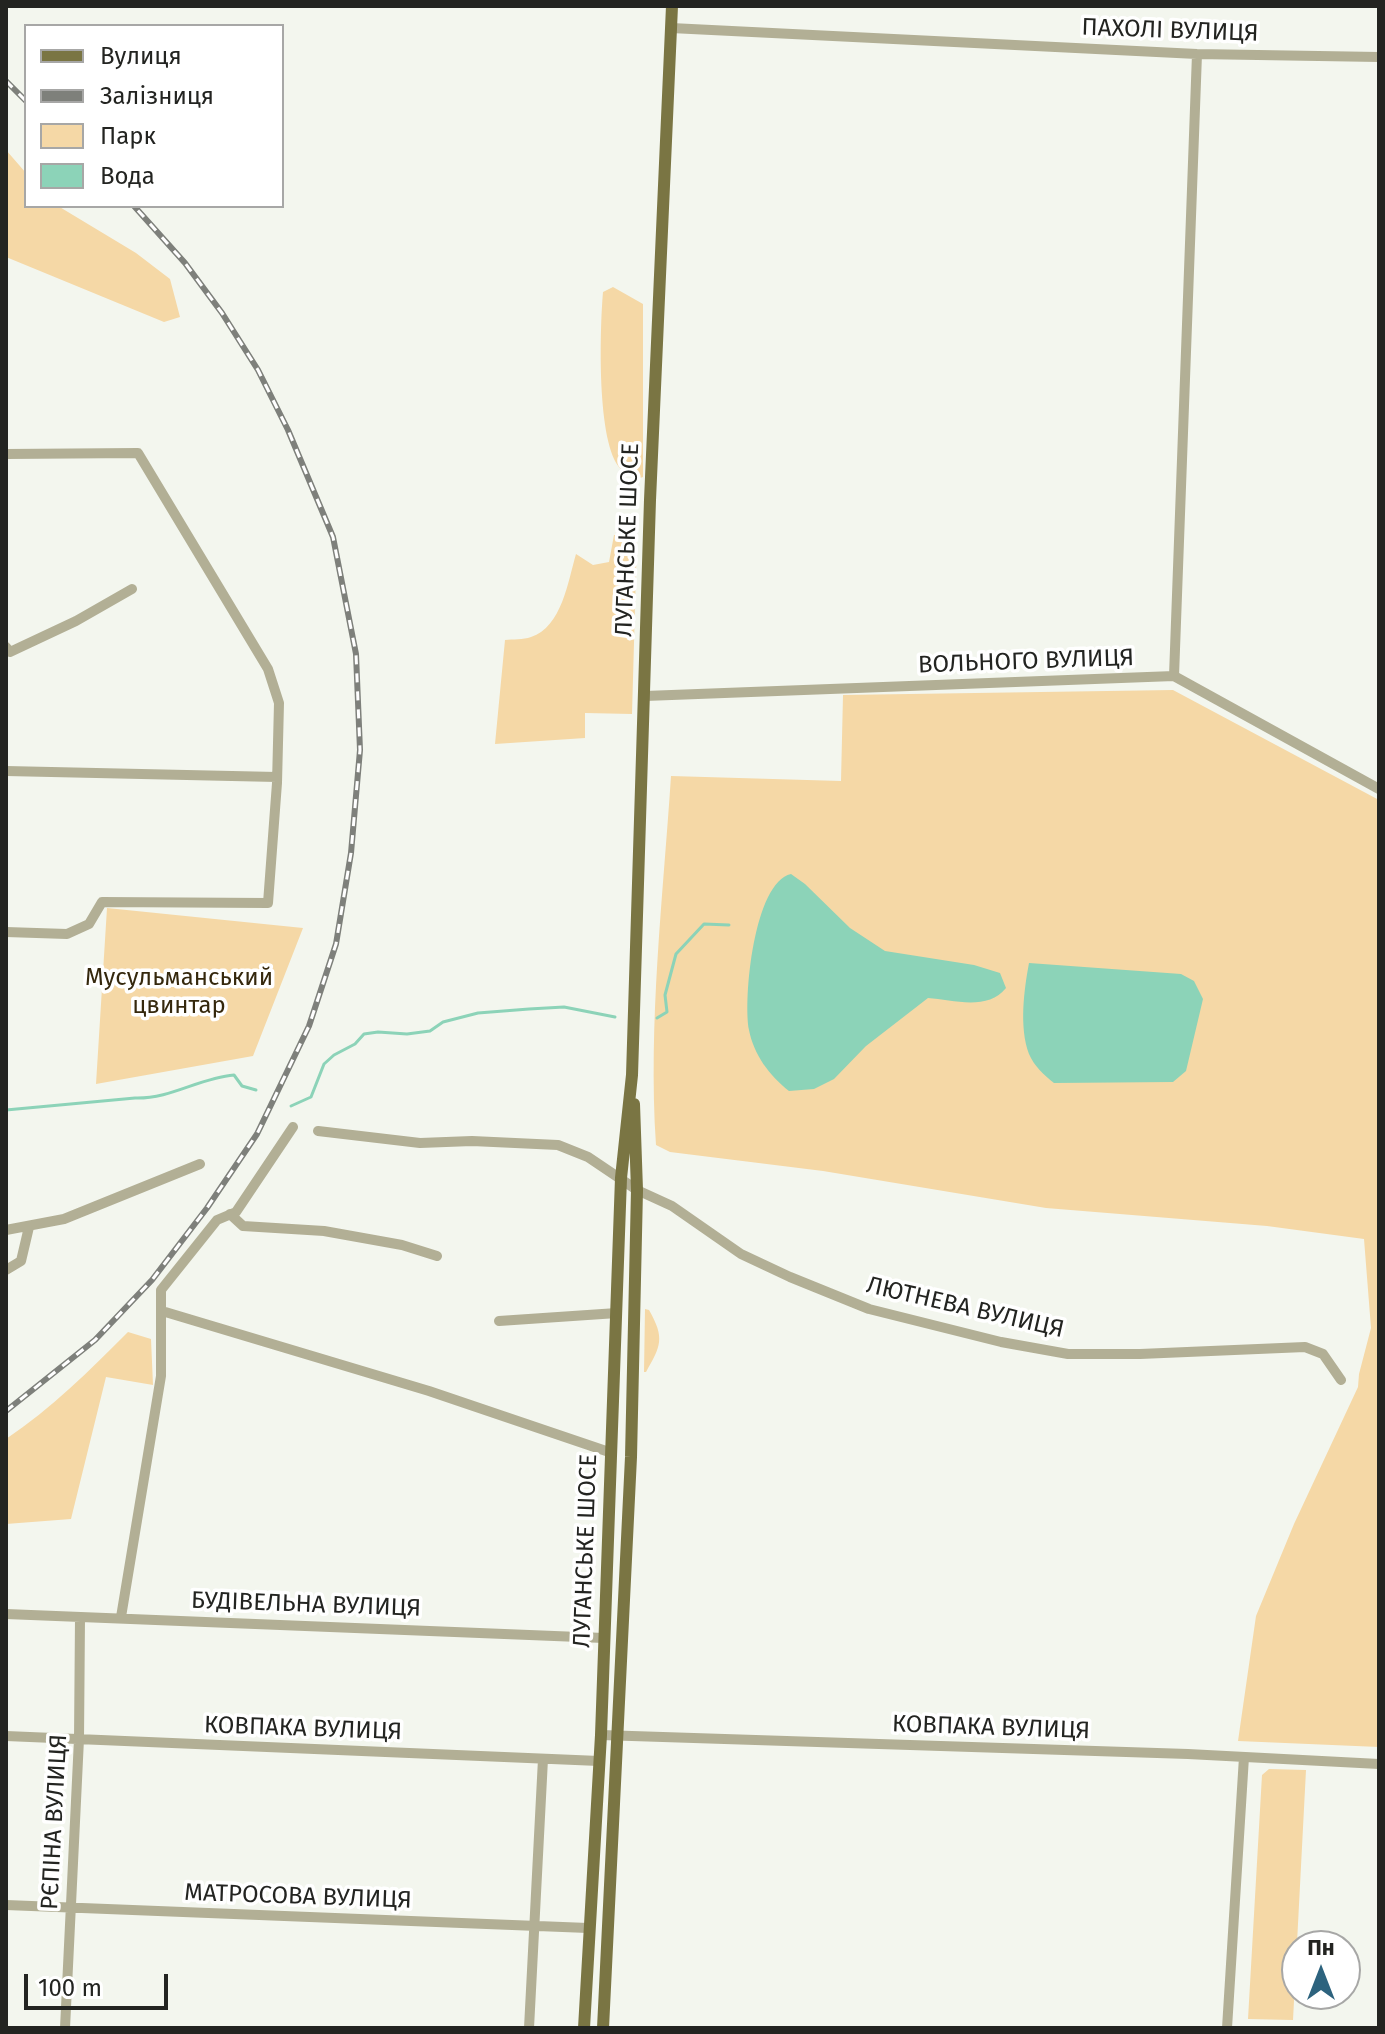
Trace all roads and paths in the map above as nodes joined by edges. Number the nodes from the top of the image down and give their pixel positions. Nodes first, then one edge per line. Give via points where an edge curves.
1 (672, 6) edge
2 (671, 28) junction
3 (1197, 54) junction
4 (1379, 57) edge
5 (6, 454) edge
6 (132, 589) dead end
7 (6, 647) edge
8 (1174, 676) junction
9 (645, 696) junction
10 (6, 771) edge
11 (277, 777) junction
12 (1379, 789) edge
13 (6, 932) edge
14 (632, 1075) junction
15 (293, 1127) dead end
16 (318, 1131) dead end
17 (200, 1164) dead end
18 (621, 1178) junction
19 (637, 1190) junction
20 (230, 1214) junction
21 (29, 1227) junction
22 (6, 1230) edge
23 (437, 1256) dead end
24 (6, 1270) edge
25 (162, 1311) junction
26 (617, 1313) junction
27 (499, 1321) dead end
28 (1341, 1380) dead end
29 (612, 1453) junction
30 (6, 1614) edge
31 (121, 1617) junction
32 (80, 1618) junction
33 (604, 1638) junction
34 (601, 1735) junction
35 (6, 1736) edge
36 (618, 1736) junction
37 (79, 1739) junction
38 (1244, 1757) junction
39 (543, 1759) junction
40 (599, 1761) junction
41 (1379, 1764) edge
42 (6, 1905) edge
43 (71, 1908) junction
44 (536, 1926) junction
45 (588, 1928) junction
46 (65, 2028) edge
47 (529, 2028) edge
48 (584, 2028) edge
49 (603, 2028) edge
50 (1227, 2028) edge

1 - 2 main road, ЛУГАНСЬКЕ ШОСЕ
2 - 3 street, ПАХОЛІ ВУЛИЦЯ
2 - 9 main road, ЛУГАНСЬКЕ ШОСЕ
3 - 4 street, ПАХОЛІ ВУЛИЦЯ
3 - 8 street
5 - 11 street via 138,453 268,669 279,703
6 - 7 street via 10,652
8 - 9 street, ВОЛЬНОГО ВУЛИЦЯ
8 - 12 street
9 - 14 main road, ЛУГАНСЬКЕ ШОСЕ
10 - 11 street
11 - 13 street via 268,903 102,902 89,924 67,934
14 - 18 main road, ЛУГАНСЬКЕ ШОСЕ
14 - 19 main road, ЛУГАНСЬКЕ ШОСЕ
15 - 20 street
16 - 18 street, ЛЮТНЕВА ВУЛИЦЯ via 420,1143 558,1145
17 - 21 street via 64,1219
18 - 19 street, ЛЮТНЕВА ВУЛИЦЯ
18 - 26 main road, ЛУГАНСЬКЕ ШОСЕ
19 - 28 street, ЛЮТНЕВА ВУЛИЦЯ via 672,1206 741,1254 869,1309 1068,1354 1305,1347 1323,1354
19 - 36 main road, ЛУГАНСЬКЕ ШОСЕ
20 - 23 street via 243,1226 324,1231
20 - 25 street via 217,1220 161,1290
21 - 22 street
21 - 24 street via 21,1261
25 - 29 street via 429,1391
25 - 31 street via 161,1376
26 - 27 street
26 - 29 main road, ЛУГАНСЬКЕ ШОСЕ
29 - 33 main road, ЛУГАНСЬКЕ ШОСЕ
30 - 32 street, БУДІВЕЛЬНА ВУЛИЦЯ
31 - 32 street, БУДІВЕЛЬНА ВУЛИЦЯ
31 - 33 street, БУДІВЕЛЬНА ВУЛИЦЯ
32 - 37 street, РЄПІНА ВУЛИЦЯ
33 - 34 main road, ЛУГАНСЬКЕ ШОСЕ
34 - 36 street, КОВПАКА ВУЛИЦЯ
34 - 40 main road, ЛУГАНСЬКЕ ШОСЕ
35 - 37 street, КОВПАКА ВУЛИЦЯ
36 - 38 street, КОВПАКА ВУЛИЦЯ
36 - 49 main road, ЛУГАНСЬКЕ ШОСЕ
37 - 39 street, КОВПАКА ВУЛИЦЯ
37 - 43 street, РЄПІНА ВУЛИЦЯ
38 - 41 street, КОВПАКА ВУЛИЦЯ
38 - 50 street
39 - 40 street, КОВПАКА ВУЛИЦЯ
39 - 44 street
40 - 45 main road, ЛУГАНСЬКЕ ШОСЕ
42 - 43 street, МАТРОСОВА ВУЛИЦЯ
43 - 44 street, МАТРОСОВА ВУЛИЦЯ
43 - 46 street, РЄПІНА ВУЛИЦЯ
44 - 45 street, МАТРОСОВА ВУЛИЦЯ
44 - 47 street
45 - 48 main road, ЛУГАНСЬКЕ ШОСЕ

